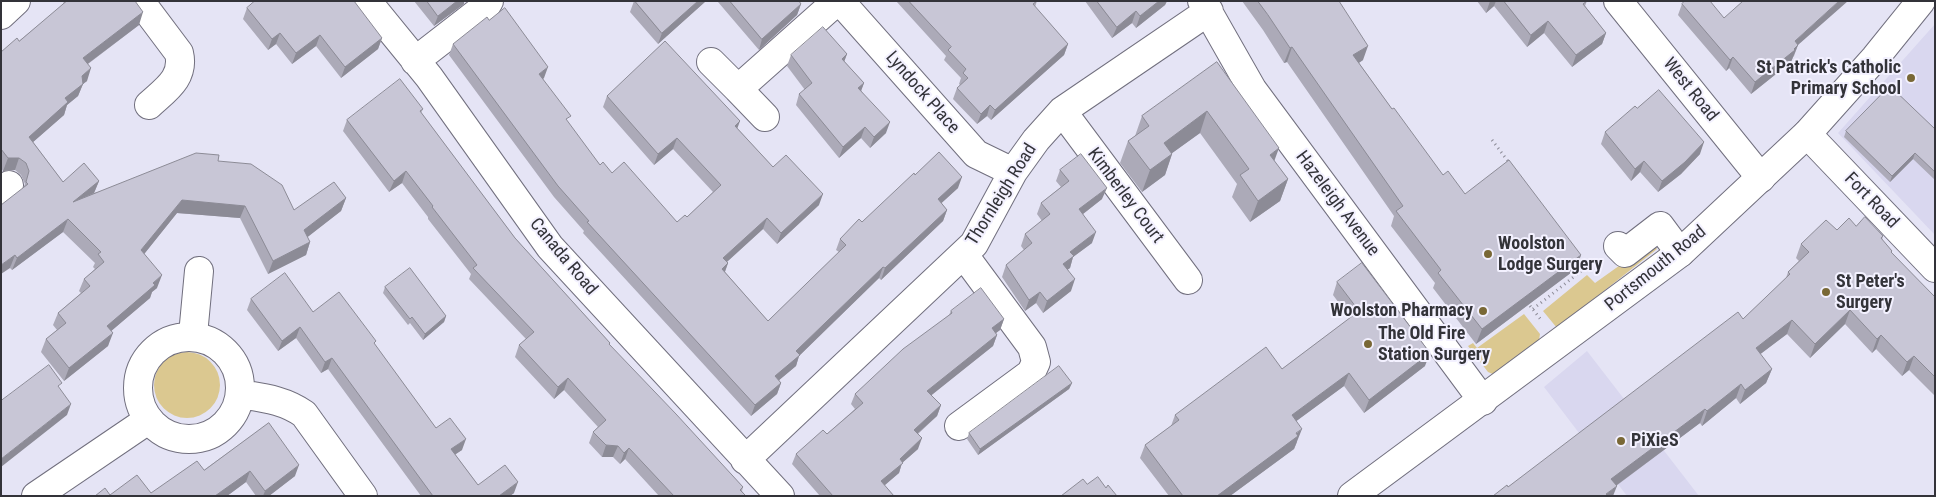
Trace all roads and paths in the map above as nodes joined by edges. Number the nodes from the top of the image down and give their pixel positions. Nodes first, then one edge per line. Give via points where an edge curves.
1 (16, 1) edge
2 (140, 1) edge
3 (367, 1) edge
4 (488, 1) edge
5 (838, 1) edge
6 (1618, 1) edge
7 (1921, 1) edge
8 (1205, 6) edge
9 (1, 15) edge
10 (416, 61) junction
11 (711, 62) dead end
12 (738, 88) junction
13 (149, 105) dead end
14 (1062, 111) junction
15 (765, 117) dead end
16 (1807, 134) junction
17 (1492, 140) dead end
18 (1013, 172) junction
19 (1516, 172) edge
20 (1761, 178) junction
21 (1618, 246) dead end
22 (1574, 252) edge
23 (1680, 253) junction
24 (964, 254) junction
25 (1935, 268) edge
26 (199, 271) dead end
27 (1188, 280) dead end
28 (1521, 294) edge
29 (1533, 310) junction
30 (1545, 325) dead end
31 (193, 336) junction
32 (240, 394) junction
33 (1483, 401) junction
34 (148, 420) junction
35 (959, 426) dead end
36 (746, 460) junction
37 (36, 496) edge
38 (362, 496) edge
39 (780, 496) edge
40 (1352, 496) edge

1 - 9 street
2 - 13 street via 179,53 182,63 175,81
3 - 10 street, Canada Road
4 - 10 street via 486,6
5 - 12 street
5 - 18 street, Lyndock Place via 976,154
6 - 20 street, West Road
7 - 16 street, Portsmouth Road
8 - 14 street, Thornleigh Road
8 - 33 street, Hazeleigh Avenue via 1252,89
10 - 36 street, Canada Road via 550,247
11 - 12 street
12 - 15 street
14 - 18 street, Thornleigh Road
14 - 27 street, Kimberley Court
16 - 20 street, Portsmouth Road
16 - 25 street, Fort Road
17 - 19 path
18 - 24 street, Thornleigh Road via 974,244
20 - 23 street, Portsmouth Road
21 - 23 street via 1624,253 1660,226
22 - 29 path via 1585,268
23 - 33 street, Portsmouth Road
24 - 35 street via 1032,348 1036,362 1031,373
24 - 36 street, Thornleigh Road
26 - 31 street
28 - 29 path
29 - 30 path
31 - 32 street via 217,343 230,356 237,369
31 - 34 street via 166,340 148,355 139,371 137,395
32 - 34 street via 230,418 218,430 202,438 171,437
32 - 38 street via 274,399 304,414
33 - 40 street, Portsmouth Road
34 - 37 street
36 - 39 street, Canada Road

